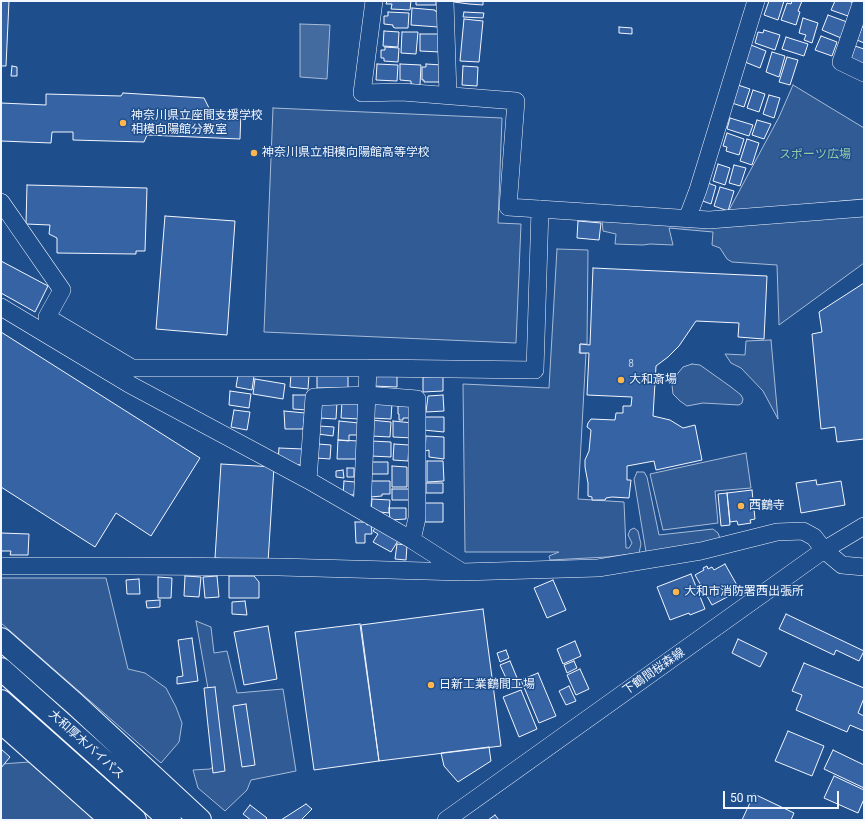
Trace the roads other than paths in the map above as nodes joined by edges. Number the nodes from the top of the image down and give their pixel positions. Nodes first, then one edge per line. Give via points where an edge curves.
1 (374, 1) edge
2 (445, 1) edge
3 (756, 1) edge
4 (862, 1) edge
5 (864, 73) edge
6 (448, 95) junction
7 (1, 202) edge
8 (864, 208) edge
9 (540, 209) junction
10 (687, 219) junction
11 (1, 308) edge
12 (368, 368) junction
13 (367, 395) junction
14 (308, 480) junction
15 (362, 511) junction
16 (864, 526) edge
17 (412, 540) junction
18 (824, 550) junction
19 (1, 566) edge
20 (864, 567) edge
21 (462, 572) junction
22 (1, 639) edge
23 (1, 669) edge
24 (1, 701) edge
25 (1, 722) edge
26 (112, 820) edge
27 (135, 820) edge
28 (170, 820) edge
29 (200, 820) edge
30 (446, 820) edge

1 - 6 street via 362,93
2 - 6 street
3 - 10 street
4 - 5 street via 841,62
6 - 9 street via 516,101 508,208
7 - 12 street via 62,290 47,317 132,368
8 - 10 street via 709,220
9 - 10 street
9 - 12 street via 535,370
11 - 14 street via 129,384
12 - 13 street
13 - 14 street via 314,397
13 - 15 street
13 - 17 street via 417,399 417,518
14 - 15 street
15 - 17 street
16 - 18 street, 下鶴間桜森線
17 - 21 street
18 - 20 street via 842,565
18 - 21 street via 814,537 802,531 777,532 701,551 598,568
18 - 30 street, 下鶴間桜森線
19 - 21 street via 279,567
22 - 29 highway
23 - 28 highway, 大和厚木バイパス
24 - 27 highway, 大和厚木バイパス
25 - 26 highway

